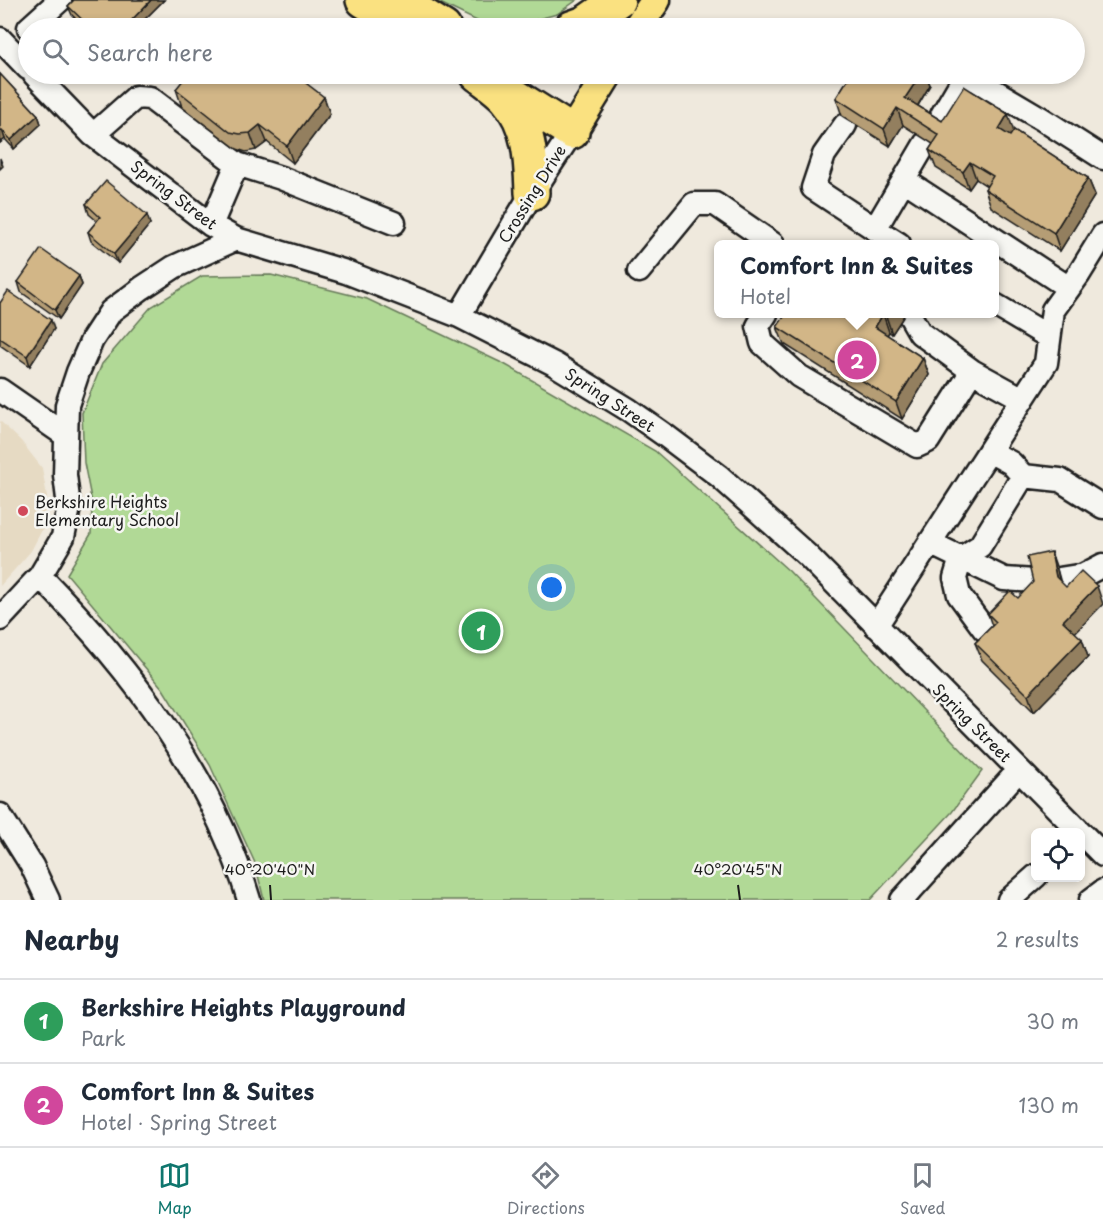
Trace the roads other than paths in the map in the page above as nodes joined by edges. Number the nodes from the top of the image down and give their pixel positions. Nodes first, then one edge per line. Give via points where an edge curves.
1 (60, 0) edge
2 (363, 0) edge
3 (399, 0) edge
4 (618, 0) edge
5 (656, 0) edge
6 (41, 18) edge
7 (392, 18) edge
8 (428, 18) edge
9 (592, 18) edge
10 (644, 18) edge
11 (18, 37) edge
12 (3, 48) edge
13 (18, 60) edge
14 (44, 84) edge
15 (490, 84) edge
16 (498, 84) edge
17 (527, 84) edge
18 (601, 84) edge
19 (960, 84) edge
20 (983, 84) edge
21 (942, 115) dead end
22 (576, 123) junction
23 (845, 125) edge
24 (93, 135) junction
25 (925, 144) edge
26 (1103, 158) edge
27 (237, 164) junction
28 (904, 180) junction
29 (532, 193) junction
30 (394, 223) dead end
31 (211, 225) junction
32 (875, 229) junction
33 (1103, 235) edge
34 (236, 239) junction
35 (767, 240) edge
36 (893, 240) edge
37 (996, 240) edge
38 (999, 242) edge
39 (639, 271) dead end
40 (1069, 288) junction
41 (999, 307) edge
42 (459, 316) junction
43 (763, 318) edge
44 (911, 318) edge
45 (1049, 337) junction
46 (972, 371) junction
47 (0, 390) edge
48 (1023, 399) junction
49 (66, 435) junction
50 (990, 451) junction
51 (1023, 476) junction
52 (1103, 507) edge
53 (930, 543) junction
54 (960, 558) junction
55 (1103, 566) edge
56 (40, 576) junction
57 (1059, 579) edge
58 (1035, 582) edge
59 (0, 619) edge
60 (876, 626) junction
61 (984, 629) dead end
62 (1019, 770) junction
63 (0, 815) edge
64 (1075, 828) edge
65 (1085, 838) edge
66 (1103, 855) edge
67 (1031, 880) edge
68 (48, 900) edge
69 (249, 900) edge
70 (902, 900) edge
71 (1009, 900) edge

1 - 6 street
2 - 7 highway
3 - 8 highway
4 - 9 highway
5 - 10 main road
11 - 12 street
12 - 13 street
14 - 24 street, Spring Street
15 - 29 highway via 518,115 530,149
16 - 22 highway
17 - 22 highway
18 - 22 main road, Crossing Drive
19 - 21 street
20 - 26 street
22 - 29 street, Crossing Drive
23 - 32 street via 824,155 813,188
24 - 27 street via 136,97 150,98
24 - 31 street, Spring Street
25 - 28 street
27 - 30 street
27 - 31 street
28 - 32 street
28 - 37 street
29 - 42 street, Crossing Drive
31 - 34 street, Spring Street
32 - 36 street
33 - 40 street
34 - 42 street, Spring Street via 346,272
34 - 49 street via 174,267 111,311 78,372 67,405
35 - 39 street via 715,204 694,204
38 - 40 street
40 - 45 street via 1053,310
41 - 45 street
42 - 60 street, Spring Street via 584,382 666,436 771,521
43 - 46 street via 758,326 762,343 799,376 917,446 928,441
44 - 46 street via 920,333
45 - 48 street via 1046,363
46 - 48 street
47 - 49 street
48 - 50 street
49 - 56 street via 67,521 63,537
50 - 51 street via 1011,463
50 - 53 street
51 - 52 street via 1060,480
51 - 54 street via 980,546
53 - 54 street
53 - 60 street
54 - 58 street via 1004,579
54 - 61 street via 955,578 959,595
55 - 57 street via 1084,576
56 - 59 street
56 - 69 street via 134,681 175,741 223,831
60 - 62 street, Spring Street
62 - 64 street, Spring Street
62 - 70 street
63 - 68 street
65 - 66 street, Spring Street
67 - 71 street

